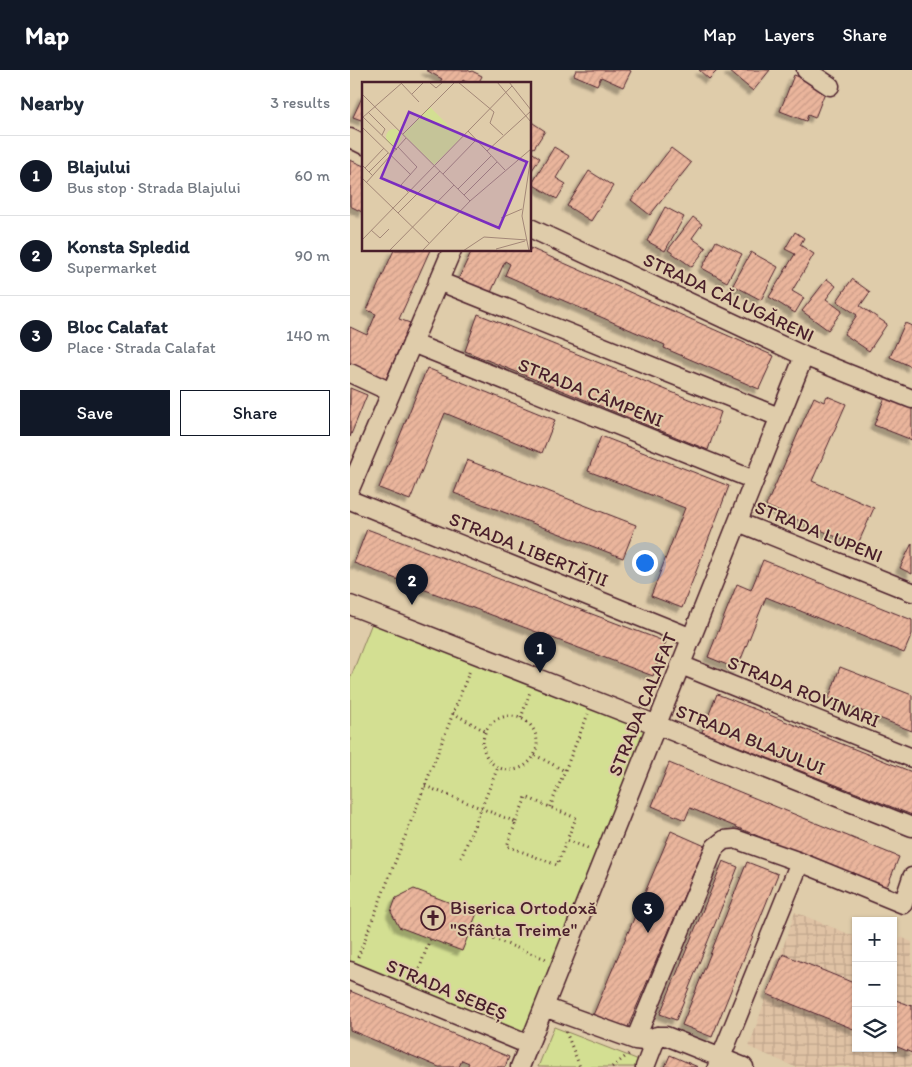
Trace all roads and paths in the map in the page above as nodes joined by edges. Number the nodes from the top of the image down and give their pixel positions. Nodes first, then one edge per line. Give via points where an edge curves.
1 (806, 70) edge
2 (830, 86) dead end
3 (350, 138) edge
4 (362, 144) edge
5 (531, 228) edge
6 (452, 251) edge
7 (438, 281) junction
8 (412, 343) junction
9 (804, 356) junction
10 (350, 374) edge
11 (391, 392) junction
12 (912, 399) edge
13 (779, 418) junction
14 (754, 480) junction
15 (350, 489) edge
16 (350, 500) edge
17 (738, 522) junction
18 (912, 592) edge
19 (350, 605) edge
20 (692, 638) junction
21 (476, 653) junction
22 (681, 665) junction
23 (536, 677) junction
24 (594, 700) junction
25 (453, 713) junction
26 (520, 718) junction
27 (657, 724) junction
28 (485, 731) junction
29 (535, 755) junction
30 (912, 758) edge
31 (498, 767) junction
32 (565, 771) junction
33 (425, 786) junction
34 (550, 807) junction
35 (482, 809) junction
36 (516, 822) junction
37 (912, 827) edge
38 (567, 840) junction
39 (605, 855) junction
40 (461, 858) dead end
41 (800, 862) junction
42 (912, 877) edge
43 (470, 930) dead end
44 (430, 938) dead end
45 (561, 964) junction
46 (351, 972) edge
47 (416, 978) dead end
48 (551, 1010) junction
49 (657, 1036) junction
50 (636, 1040) junction
51 (529, 1045) junction
52 (718, 1062) edge
53 (520, 1067) edge
54 (580, 1067) edge
55 (645, 1067) edge
56 (744, 1067) edge

1 - 2 street
3 - 4 street
5 - 9 street, STRADA CĂLUGĂRENI
6 - 7 street
7 - 8 street
7 - 13 street
8 - 11 street
8 - 14 street, STRADA CÂMPENI
9 - 12 street, STRADA CĂLUGĂRENI
9 - 13 street, STRADA CALAFAT
10 - 11 street
11 - 15 street
13 - 14 street, STRADA CALAFAT
14 - 17 street, STRADA CALAFAT
16 - 20 street, STRADA LIBERTĂȚII
17 - 18 street, STRADA LUPENI
17 - 20 street, STRADA CALAFAT
19 - 21 street, STRADA BLAJULUI
20 - 22 street, STRADA CALAFAT
21 - 23 street, STRADA BLAJULUI
21 - 25 path
22 - 27 street, STRADA CALAFAT
22 - 30 street, STRADA ROVINARI
23 - 24 street, STRADA BLAJULUI
23 - 26 path
24 - 27 street, STRADA BLAJULUI
24 - 32 path
25 - 28 path
25 - 33 path
26 - 28 path via 498,718
26 - 29 path via 535,732
27 - 37 street, STRADA BLAJULUI
27 - 39 street, STRADA CALAFAT
28 - 31 path via 483,749 487,758
29 - 31 path via 527,765 518,769
29 - 32 path
31 - 35 path
32 - 34 path
33 - 35 path
33 - 46 path
34 - 36 path via 526,798
34 - 38 path via 576,818
35 - 36 path
35 - 40 path
36 - 38 path via 507,846 557,865
38 - 39 path
39 - 45 street, STRADA CALAFAT
41 - 42 street via 904,904
41 - 50 street via 735,839 724,840 714,847
41 - 52 street
43 - 45 path
44 - 47 path
45 - 48 street, STRADA CALAFAT
46 - 51 street, STRADA SEBEȘ
48 - 50 street
48 - 51 street, STRADA CALAFAT
48 - 54 path
49 - 50 street
49 - 52 street via 666,1036
49 - 55 street
51 - 53 street, STRADA CALAFAT
52 - 56 street

